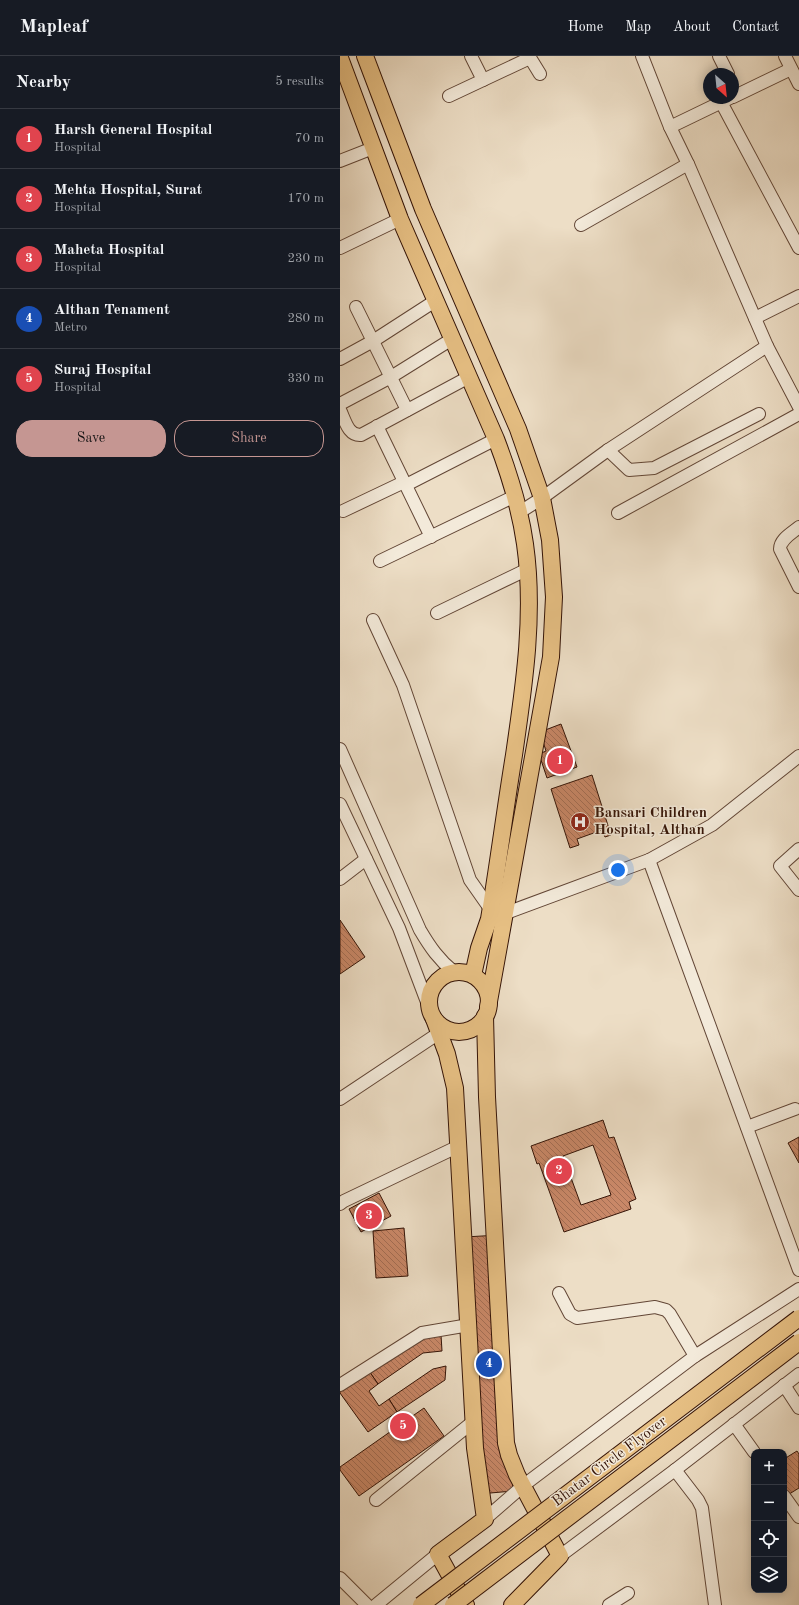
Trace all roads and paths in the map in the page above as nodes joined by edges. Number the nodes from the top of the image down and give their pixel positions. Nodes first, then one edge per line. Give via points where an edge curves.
1 (365, 56) edge
2 (471, 56) edge
3 (642, 56) edge
4 (719, 56) edge
5 (785, 56) edge
6 (530, 57) edge
7 (340, 58) edge
8 (725, 68) edge
9 (791, 69) junction
10 (540, 74) dead end
11 (343, 75) edge
12 (483, 80) junction
13 (799, 84) edge
14 (739, 92) edge
15 (449, 96) dead end
16 (714, 104) edge
17 (735, 104) edge
18 (670, 127) junction
19 (373, 148) junction
20 (340, 161) edge
21 (688, 164) junction
22 (400, 219) junction
23 (581, 225) dead end
24 (340, 248) edge
25 (799, 248) edge
26 (799, 296) edge
27 (435, 301) junction
28 (356, 307) dead end
29 (755, 318) junction
30 (452, 339) junction
31 (373, 341) junction
32 (767, 346) junction
33 (340, 359) edge
34 (391, 377) junction
35 (469, 377) junction
36 (340, 404) edge
37 (799, 407) edge
38 (340, 410) edge
39 (407, 410) junction
40 (759, 414) dead end
41 (799, 414) edge
42 (377, 426) junction
43 (496, 439) junction
44 (608, 450) junction
45 (405, 484) junction
46 (515, 496) junction
47 (542, 498) junction
48 (343, 511) dead end
49 (520, 512) junction
50 (618, 513) dead end
51 (799, 527) edge
52 (431, 537) junction
53 (380, 561) dead end
54 (528, 570) junction
55 (799, 587) edge
56 (437, 613) dead end
57 (372, 620) dead end
58 (340, 749) edge
59 (799, 756) edge
60 (341, 808) edge
61 (799, 849) edge
62 (366, 859) junction
63 (649, 860) junction
64 (340, 879) edge
65 (799, 890) edge
66 (495, 914) junction
67 (454, 972) junction
68 (473, 975) junction
69 (486, 1012) junction
70 (434, 1020) junction
71 (340, 1099) edge
72 (795, 1109) dead end
73 (747, 1127) junction
74 (459, 1146) junction
75 (340, 1204) edge
76 (799, 1270) edge
77 (799, 1289) edge
78 (559, 1293) dead end
79 (799, 1318) edge
80 (469, 1325) junction
81 (799, 1342) edge
82 (695, 1356) junction
83 (799, 1374) edge
84 (784, 1385) junction
85 (340, 1386) edge
86 (799, 1408) edge
87 (474, 1421) junction
88 (734, 1424) junction
89 (752, 1449) edge
90 (675, 1470) junction
91 (524, 1485) junction
92 (376, 1500) dead end
93 (787, 1500) edge
94 (799, 1517) edge
95 (486, 1519) junction
96 (438, 1554) junction
97 (560, 1556) junction
98 (340, 1578) edge
99 (628, 1593) dead end
100 (367, 1605) edge
101 (376, 1605) edge
102 (421, 1605) edge
103 (453, 1605) edge
104 (466, 1605) edge
105 (512, 1605) edge
106 (609, 1605) edge
107 (715, 1605) edge

1 - 47 main road via 423,209 518,429
2 - 12 street
3 - 18 street
4 - 8 street
5 - 9 street
6 - 10 street
6 - 12 street
7 - 11 main road
9 - 13 street
9 - 14 street
11 - 19 main road
12 - 15 street
16 - 18 street
17 - 25 street
18 - 21 street
19 - 20 street
19 - 22 main road
21 - 23 street
21 - 29 street
22 - 24 street
22 - 27 main road
26 - 29 street
27 - 30 main road
27 - 31 street
28 - 31 street
29 - 32 street
30 - 34 street
30 - 35 main road
31 - 33 street
31 - 34 street
32 - 37 street
32 - 44 street
34 - 36 street
34 - 39 street
35 - 39 street
35 - 43 main road
38 - 42 street via 350,430 356,435
39 - 42 street
40 - 44 street via 654,468 629,470
41 - 50 street
42 - 45 street
43 - 45 street
43 - 46 main road
44 - 47 street
45 - 48 street
45 - 52 street
46 - 49 main road
46 - 52 street
47 - 49 street
47 - 66 main road via 552,560 554,597 551,657
49 - 54 main road
51 - 55 street via 780,545
52 - 53 street
54 - 56 street
54 - 66 main road via 526,656
57 - 66 street via 403,685 470,880
58 - 67 street via 420,930 442,962
59 - 63 street via 712,825
60 - 62 street
61 - 65 street via 780,866
62 - 64 street
62 - 70 street via 399,928
63 - 66 street
63 - 73 street
66 - 68 main road via 479,948
66 - 69 main road
67 - 68 main road
67 - 70 main road via 437,981 431,990 429,999
68 - 69 main road via 486,989
69 - 70 main road via 479,1024 461,1031 441,1026
69 - 91 main road via 487,1097 506,1443 513,1465
70 - 71 street
70 - 74 main road via 456,1088
72 - 73 street
73 - 76 street
74 - 75 street
74 - 80 main road
77 - 82 street
78 - 82 street via 570,1314 577,1318 655,1307 666,1310
79 - 102 main road, Bhatar Circle Flyover, bridge
80 - 85 street via 422,1333
80 - 87 main road
81 - 103 main road, Bhatar Circle Flyover, bridge
82 - 91 street
83 - 84 street
84 - 86 street
84 - 88 street
87 - 92 street
87 - 95 main road via 475,1448
88 - 89 street
88 - 90 street
90 - 97 street
90 - 107 street via 702,1508
91 - 95 street
91 - 97 main road
93 - 94 street
95 - 96 main road
96 - 101 street
96 - 104 main road
97 - 105 main road
98 - 100 street
99 - 106 street

